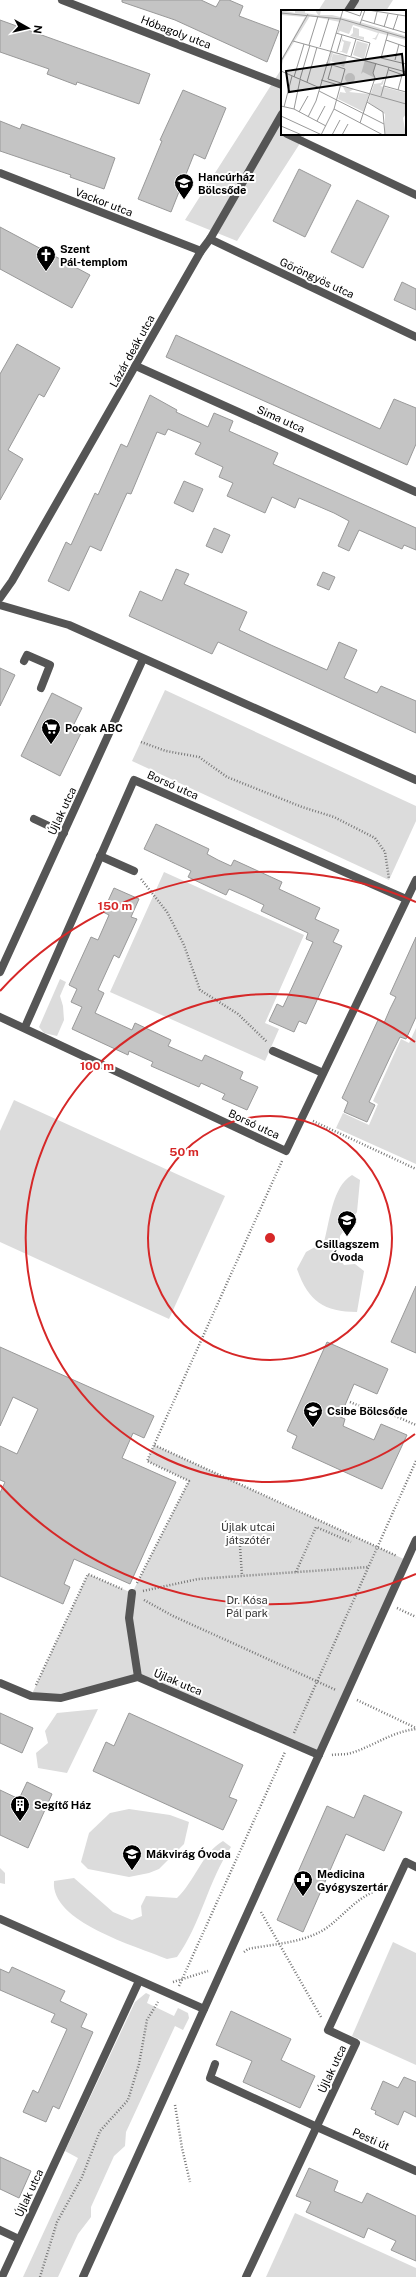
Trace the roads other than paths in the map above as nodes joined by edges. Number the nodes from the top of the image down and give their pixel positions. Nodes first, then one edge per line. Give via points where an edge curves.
1 (62, 0) edge
2 (355, 0) edge
3 (349, 10) edge
4 (281, 85) edge
5 (281, 116) edge
6 (274, 128) junction
7 (281, 132) edge
8 (289, 135) edge
9 (0, 173) edge
10 (416, 195) edge
11 (210, 239) junction
12 (201, 251) junction
13 (416, 337) edge
14 (136, 366) junction
15 (416, 492) edge
16 (0, 598) edge
17 (0, 605) edge
18 (143, 659) junction
19 (24, 660) dead end
20 (41, 688) dead end
21 (416, 780) edge
22 (34, 820) dead end
23 (64, 833) junction
24 (100, 856) junction
25 (134, 871) road end
26 (416, 880) edge
27 (406, 899) junction
28 (0, 972) edge
29 (0, 1017) edge
30 (25, 1027) junction
31 (273, 1052) road end
32 (323, 1073) junction
33 (416, 1540) edge
34 (414, 1551) edge
35 (132, 1593) road end
36 (138, 1677) junction
37 (0, 1683) edge
38 (319, 1755) junction
39 (416, 1867) edge
40 (0, 1919) edge
41 (138, 1981) junction
42 (204, 2009) junction
43 (215, 2064) dead end
44 (317, 2127) junction
45 (416, 2171) edge
46 (0, 2230) edge
47 (20, 2239) junction
48 (2, 2277) edge
49 (83, 2277) edge
50 (246, 2277) edge

1 - 4 street, Hóbagoly utca
2 - 3 street
5 - 6 street, Lázár deák utca
6 - 7 street
6 - 11 street, Lázár deák utca
8 - 10 street
9 - 12 street, Vackor utca
11 - 12 street, Lázár deák utca
11 - 13 street, Göröngyös utca
12 - 14 street, Lázár deák utca
14 - 15 street, Sima utca
14 - 16 street, Lázár deák utca
17 - 18 street via 69,625
18 - 21 street
18 - 23 street, Újlak utca
19 - 20 street via 27,654 50,665
22 - 23 street
23 - 28 street, Újlak utca
24 - 25 street
24 - 27 street, Borsó utca via 134,780
24 - 30 street, Borsó utca
26 - 27 street, Borsó utca
27 - 32 street, Borsó utca
29 - 30 street, Borsó utca
30 - 32 street, Borsó utca via 286,1152
31 - 32 street
33 - 34 street
34 - 38 street via 406,1560
35 - 36 street via 129,1618
36 - 37 street, Újlak utca via 61,1698 31,1696
36 - 38 street, Újlak utca
38 - 42 street
39 - 44 street, Újlak utca via 406,1862 328,2030 356,2043
40 - 41 street
41 - 42 street
41 - 47 street, Újlak utca
42 - 49 street
43 - 44 street, Pesti út via 210,2078
44 - 45 street, Pesti út
44 - 50 street, Újlak utca
46 - 47 street
47 - 48 street, Újlak utca

